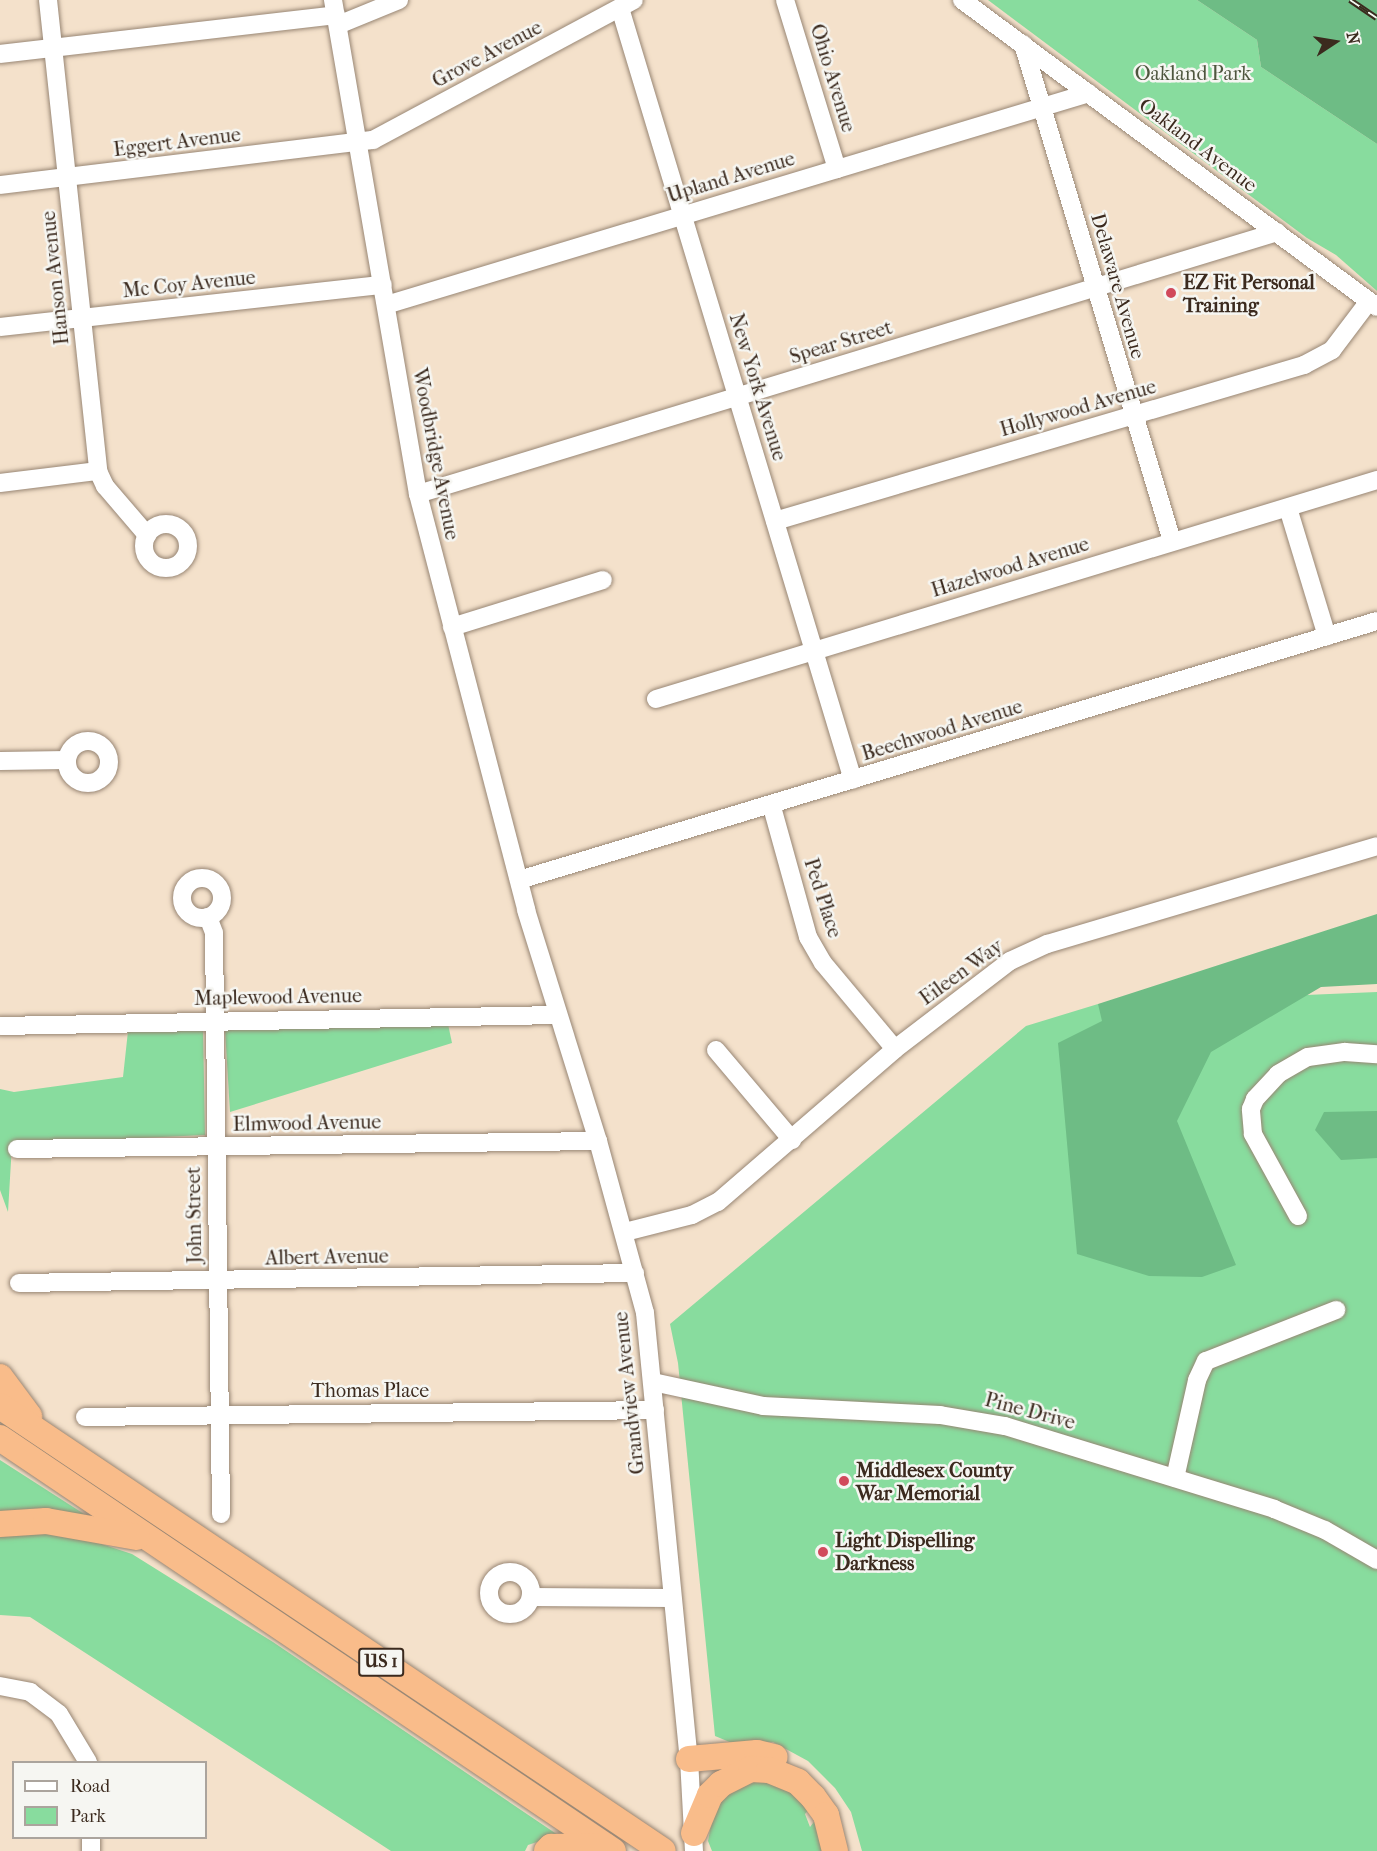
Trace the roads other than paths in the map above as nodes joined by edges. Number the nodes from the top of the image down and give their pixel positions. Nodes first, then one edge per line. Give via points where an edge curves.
1 (48, 0) edge
2 (399, 0) edge
3 (785, 0) edge
4 (962, 0) edge
5 (627, 4) edge
6 (336, 13) edge
7 (1023, 44) junction
8 (53, 48) junction
9 (0, 54) edge
10 (1089, 93) junction
11 (1042, 107) junction
12 (359, 144) junction
13 (837, 169) junction
14 (67, 178) junction
15 (0, 184) edge
16 (683, 216) junction
17 (1277, 232) junction
18 (383, 285) junction
19 (1095, 288) junction
20 (1373, 304) edge
21 (387, 305) junction
22 (82, 318) junction
23 (0, 327) edge
24 (738, 396) junction
25 (1133, 415) junction
26 (98, 471) junction
27 (1377, 480) edge
28 (0, 483) edge
29 (418, 494) junction
30 (1288, 508) junction
31 (775, 521) junction
32 (147, 535) dead end
33 (1172, 541) junction
34 (603, 580) dead end
35 (1377, 621) edge
36 (452, 627) junction
37 (1327, 636) junction
38 (815, 650) junction
39 (656, 699) dead end
40 (67, 760) dead end
41 (0, 761) edge
42 (853, 780) junction
43 (772, 807) junction
44 (1377, 846) edge
45 (519, 880) junction
46 (526, 910) joint
47 (208, 917) dead end
48 (558, 1015) junction
49 (213, 1022) junction
50 (0, 1026) edge
51 (895, 1049) junction
52 (716, 1050) dead end
53 (1377, 1054) edge
54 (792, 1140) junction
55 (598, 1141) junction
56 (215, 1146) junction
57 (17, 1149) dead end
58 (1298, 1216) dead end
59 (625, 1232) junction
60 (635, 1273) junction
61 (217, 1281) junction
62 (19, 1283) dead end
63 (1336, 1310) dead end
64 (0, 1377) edge
65 (653, 1382) junction
66 (0, 1406) edge
67 (656, 1410) junction
68 (220, 1414) junction
69 (85, 1417) dead end
70 (46, 1437) junction
71 (0, 1438) edge
72 (1175, 1478) junction
73 (221, 1514) dead end
74 (0, 1524) edge
75 (149, 1540) junction
76 (1377, 1560) edge
77 (531, 1597) dead end
78 (671, 1598) junction
79 (0, 1686) edge
80 (689, 1759) junction
81 (87, 1761) edge
82 (694, 1842) edge
83 (608, 1848) edge
84 (547, 1851) edge
85 (663, 1851) edge
86 (835, 1851) edge
87 (848, 1851) edge

1 - 8 street, Hanson Avenue
2 - 6 street
3 - 13 street, Ohio Avenue
4 - 7 street, Oakland Avenue
5 - 12 street, Grove Avenue
5 - 16 street, New York Avenue
6 - 8 street
6 - 12 street, Woodbridge Avenue
7 - 10 street, Oakland Avenue
7 - 11 street, Delaware Avenue
8 - 9 street
8 - 14 street, Hanson Avenue
10 - 11 street, Upland Avenue
10 - 17 street, Oakland Avenue
11 - 13 street, Upland Avenue
11 - 19 street, Delaware Avenue
12 - 14 street, Eggert Avenue
12 - 18 street, Woodbridge Avenue
13 - 16 street, Upland Avenue
14 - 15 street, Eggert Avenue
14 - 22 street, Hanson Avenue
16 - 21 street, Upland Avenue
16 - 24 street, New York Avenue
17 - 19 street, Spear Street
17 - 20 street, Oakland Avenue
18 - 21 street, Woodbridge Avenue
18 - 22 street, Mc Coy Avenue
19 - 24 street, Spear Street
19 - 25 street, Delaware Avenue
20 - 25 street, Hollywood Avenue via 1319,358
21 - 29 street, Woodbridge Avenue
22 - 23 street, Mc Coy Avenue
22 - 26 street, Hanson Avenue
24 - 29 street, Spear Street
24 - 31 street, New York Avenue
25 - 31 street, Hollywood Avenue
25 - 33 street, Delaware Avenue
26 - 28 street
26 - 32 street, Hanson Avenue via 105,486
27 - 30 street, Hazelwood Avenue
29 - 36 street, Woodbridge Avenue
30 - 33 street, Hazelwood Avenue
30 - 37 street
31 - 38 street, New York Avenue
33 - 38 street, Hazelwood Avenue
34 - 36 street
35 - 37 street, Beechwood Avenue
36 - 45 street, Woodbridge Avenue
37 - 42 street, Beechwood Avenue
38 - 39 street, Hazelwood Avenue
38 - 42 street, New York Avenue
40 - 41 street
42 - 43 street, Beechwood Avenue
43 - 45 street, Beechwood Avenue
43 - 51 street, Ped Place via 808,936 823,963
44 - 51 street, Eileen Way via 1047,944 1010,961
45 - 46 street, Woodbridge Avenue
46 - 48 street, Grandview Avenue
47 - 49 street, John Street via 214,933
48 - 49 street, Maplewood Avenue
48 - 55 street, Grandview Avenue
49 - 50 street, Maplewood Avenue
49 - 56 street, John Street
51 - 54 street, Eileen Way
52 - 54 street
53 - 58 street via 1345,1052 1308,1057 1278,1074 1255,1099 1251,1109 1252,1134
54 - 59 street, Eileen Way via 718,1202 692,1215
55 - 56 street, Elmwood Avenue
55 - 59 street, Grandview Avenue
56 - 57 street, Elmwood Avenue
56 - 61 street, John Street
59 - 60 street, Grandview Avenue
60 - 61 street, Albert Avenue
60 - 65 street, Grandview Avenue
61 - 62 street, Albert Avenue
61 - 68 street, John Street
63 - 72 street via 1206,1361 1197,1380
64 - 70 highway
65 - 67 street, Grandview Avenue
65 - 72 street, Pine Drive via 789,1409 986,1421
66 - 70 highway, US 1
67 - 68 street, Thomas Place
67 - 78 street, Grandview Avenue
68 - 69 street, Thomas Place
68 - 73 street, John Street
70 - 85 highway, US 1
71 - 75 highway, US 1
72 - 76 street, Pine Drive via 1299,1519
74 - 75 highway via 46,1521
75 - 83 highway, US 1
77 - 78 street
78 - 80 street, Grandview Avenue
79 - 81 street via 30,1692 59,1714
80 - 82 street, Grandview Avenue
80 - 87 highway via 757,1753 803,1769 824,1788 840,1815
82 - 86 highway via 710,1795 721,1784 752,1769 769,1770 798,1782 813,1797 826,1815
83 - 84 highway via 551,1847

